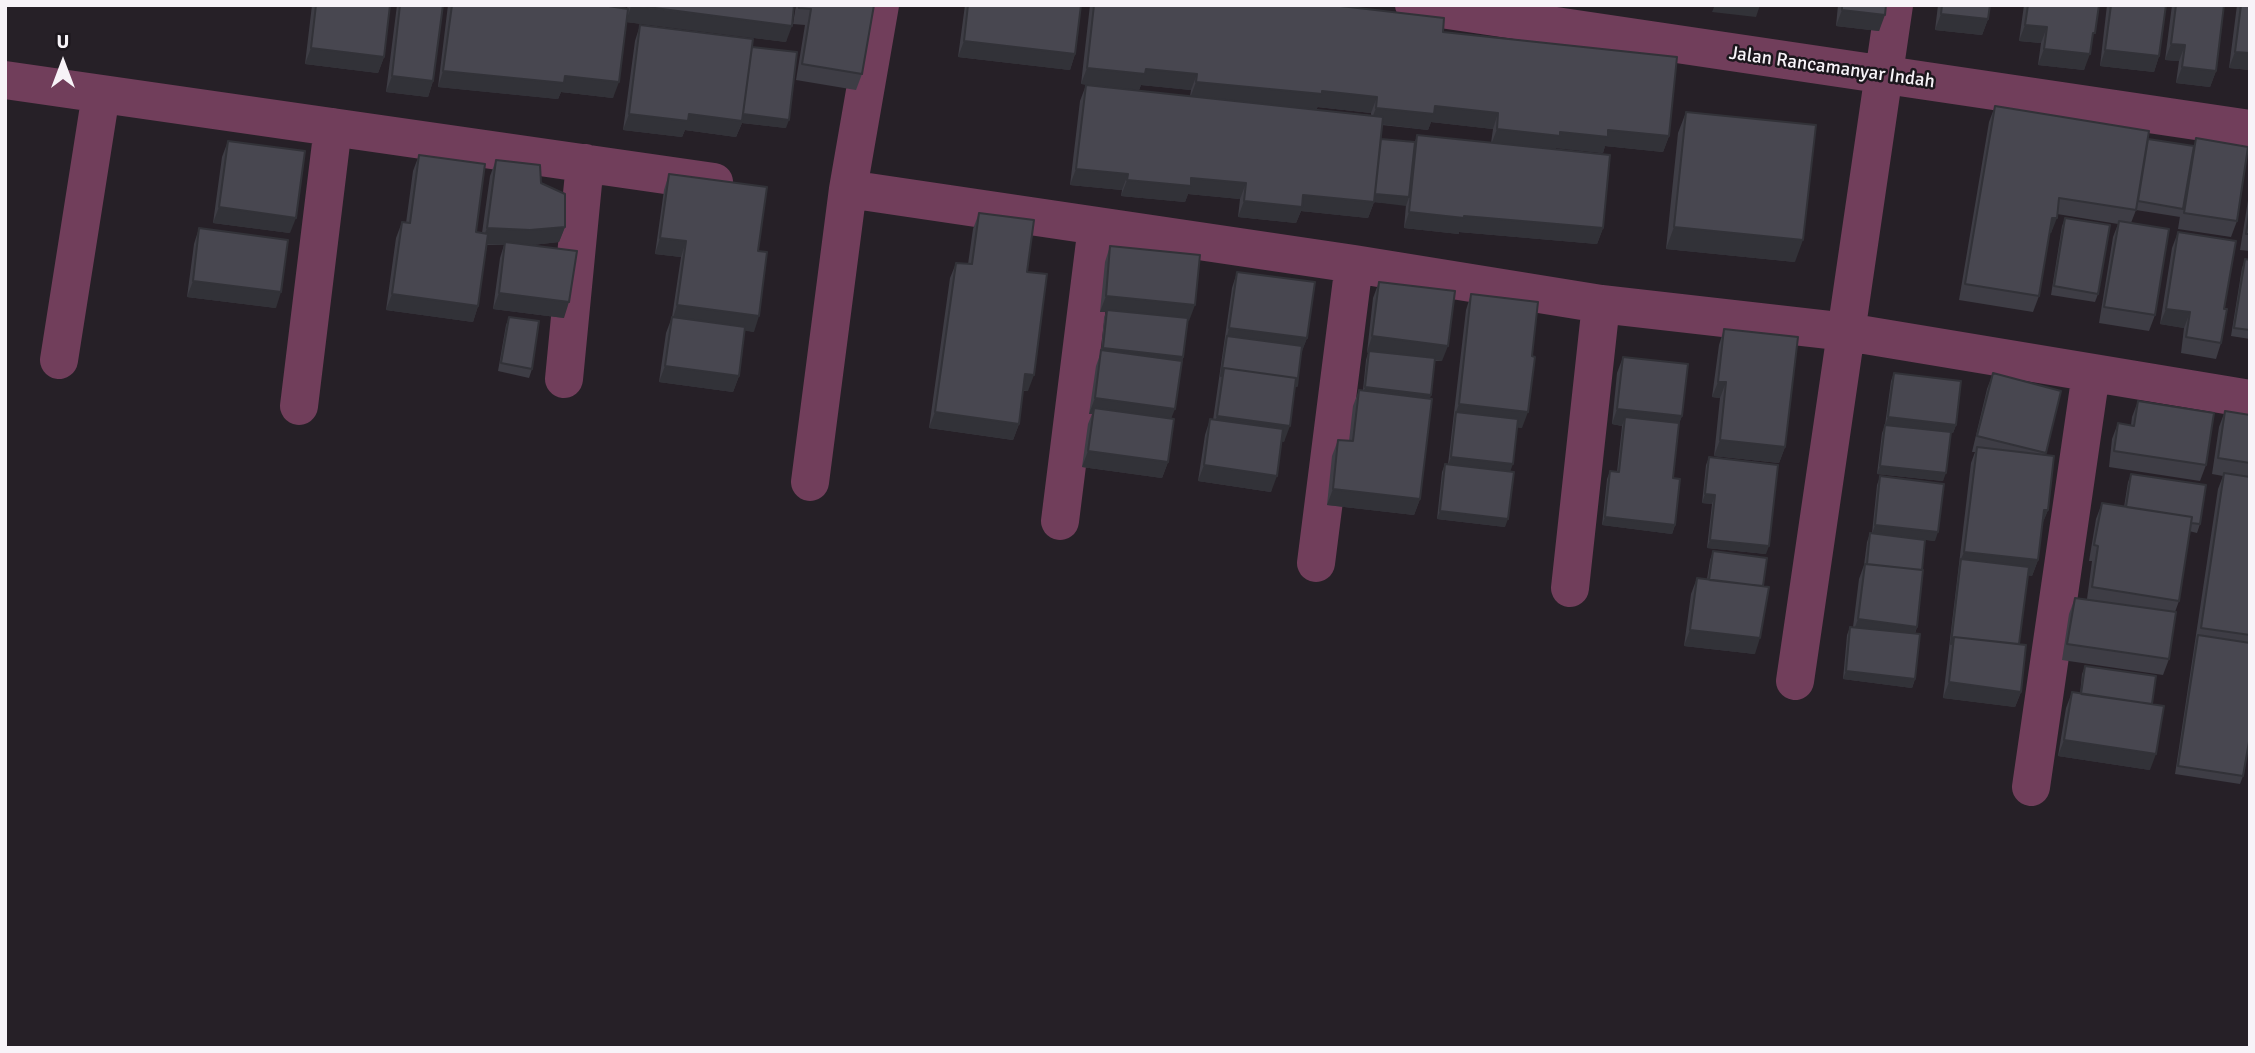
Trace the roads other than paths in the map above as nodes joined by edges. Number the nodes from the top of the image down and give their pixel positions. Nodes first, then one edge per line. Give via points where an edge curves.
1 (880, 5) edge
2 (1414, 5) edge
3 (1894, 5) edge
4 (1884, 76) junction
5 (5, 80) edge
6 (101, 94) junction
7 (333, 127) junction
8 (2250, 130) edge
9 (585, 163) junction
10 (714, 182) edge
11 (848, 189) junction
12 (1097, 226) junction
13 (1354, 264) junction
14 (1601, 304) junction
15 (1847, 332) junction
16 (60, 360) dead end
17 (2091, 373) junction
18 (565, 379) dead end
19 (2250, 399) edge
20 (299, 405) dead end
21 (810, 482) dead end
22 (1060, 521) dead end
23 (1316, 563) dead end
24 (1570, 588) dead end
25 (1795, 681) dead end
26 (2031, 787) dead end

1 - 11 street
2 - 4 street, Jalan Rancamanyar Indah
3 - 4 street
4 - 8 street, Jalan Rancamanyar Indah
4 - 15 street
5 - 6 street
6 - 7 street
6 - 16 street
7 - 9 street
7 - 20 street
9 - 10 street
9 - 18 street
11 - 12 street
11 - 21 street
12 - 13 street
12 - 22 street
13 - 14 street
13 - 23 street
14 - 15 street
14 - 24 street
15 - 17 street
15 - 25 street
17 - 19 street
17 - 26 street

